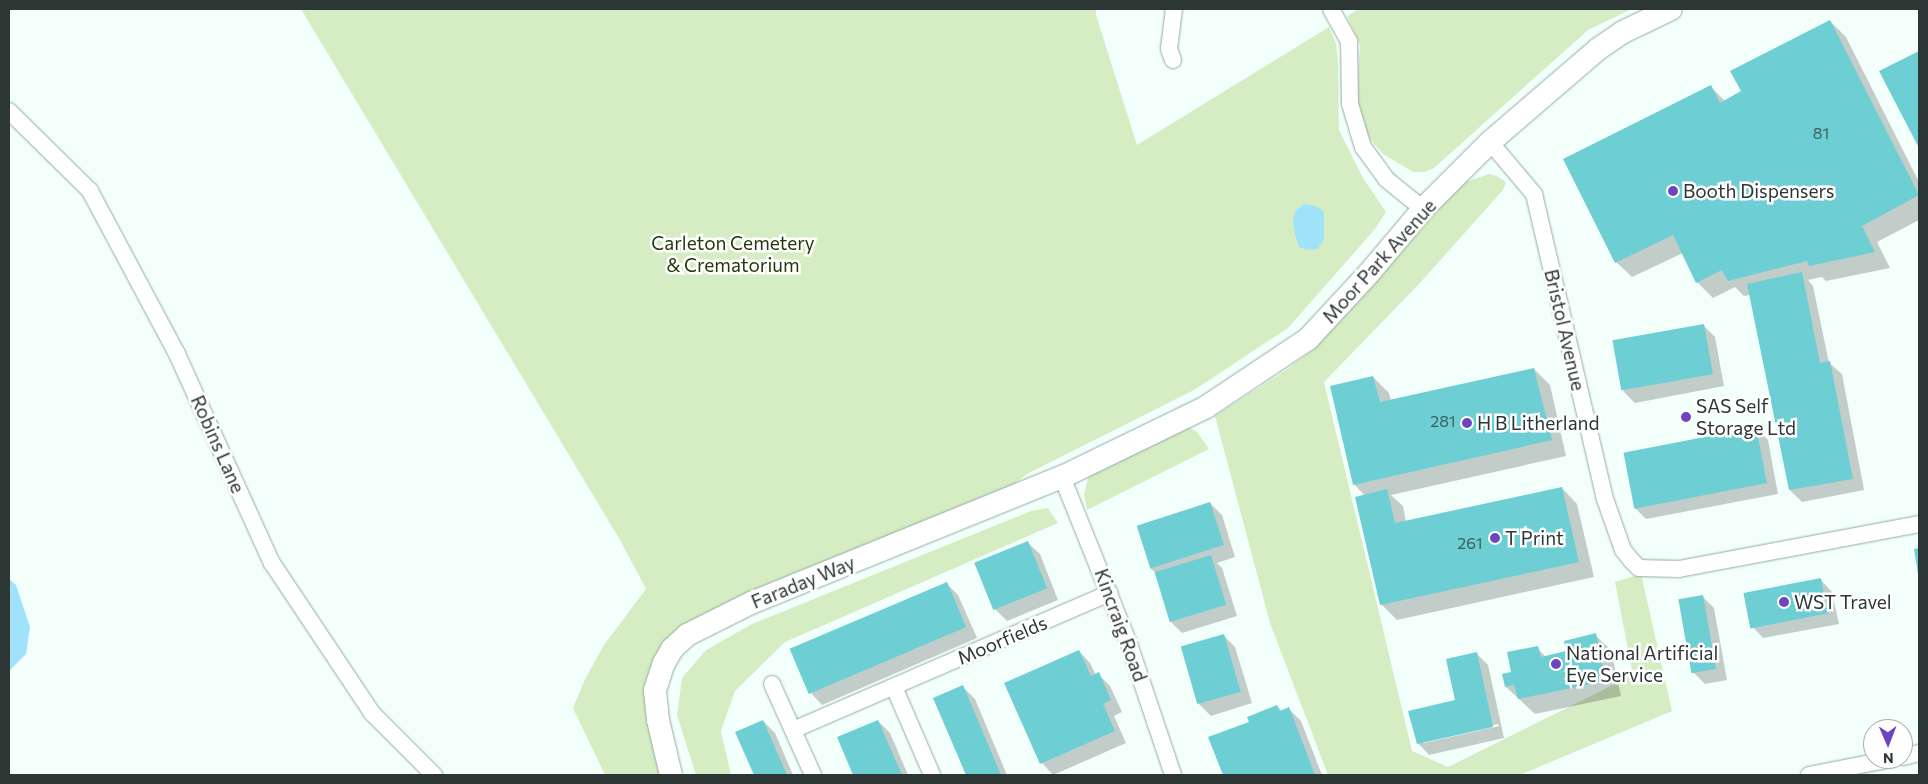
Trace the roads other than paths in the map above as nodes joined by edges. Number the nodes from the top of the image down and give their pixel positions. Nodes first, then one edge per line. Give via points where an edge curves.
1 (1174, 9) edge
2 (1331, 9) edge
3 (1671, 9) edge
4 (1173, 60) dead end
5 (9, 111) edge
6 (1490, 142) junction
7 (1424, 210) junction
8 (1062, 478) junction
9 (1919, 524) edge
10 (1110, 593) junction
11 (772, 684) dead end
12 (894, 687) junction
13 (793, 730) junction
14 (1863, 764) edge
15 (434, 775) edge
16 (671, 775) edge
17 (813, 775) edge
18 (932, 775) edge
19 (1173, 775) edge
20 (1809, 775) edge

1 - 4 street via 1169,49
2 - 7 street via 1349,41 1350,104 1362,147 1386,179
3 - 6 street, Moor Park Avenue via 1623,32 1598,50
5 - 15 street, Robins Lane via 90,191 177,354 272,563 372,713
6 - 7 street, Moor Park Avenue
6 - 9 street, Bristol Avenue via 1534,194 1605,499 1623,550 1639,568 1680,569
7 - 8 street, Moor Park Avenue via 1308,339 1206,406
8 - 10 street, Kincraig Road
8 - 16 street, Faraday Way via 751,603 687,635 672,649 655,690 658,720
10 - 12 street, Moorfields
10 - 19 street, Kincraig Road
11 - 13 street
12 - 13 street, Moorfields
12 - 18 street
13 - 17 street
14 - 20 street

